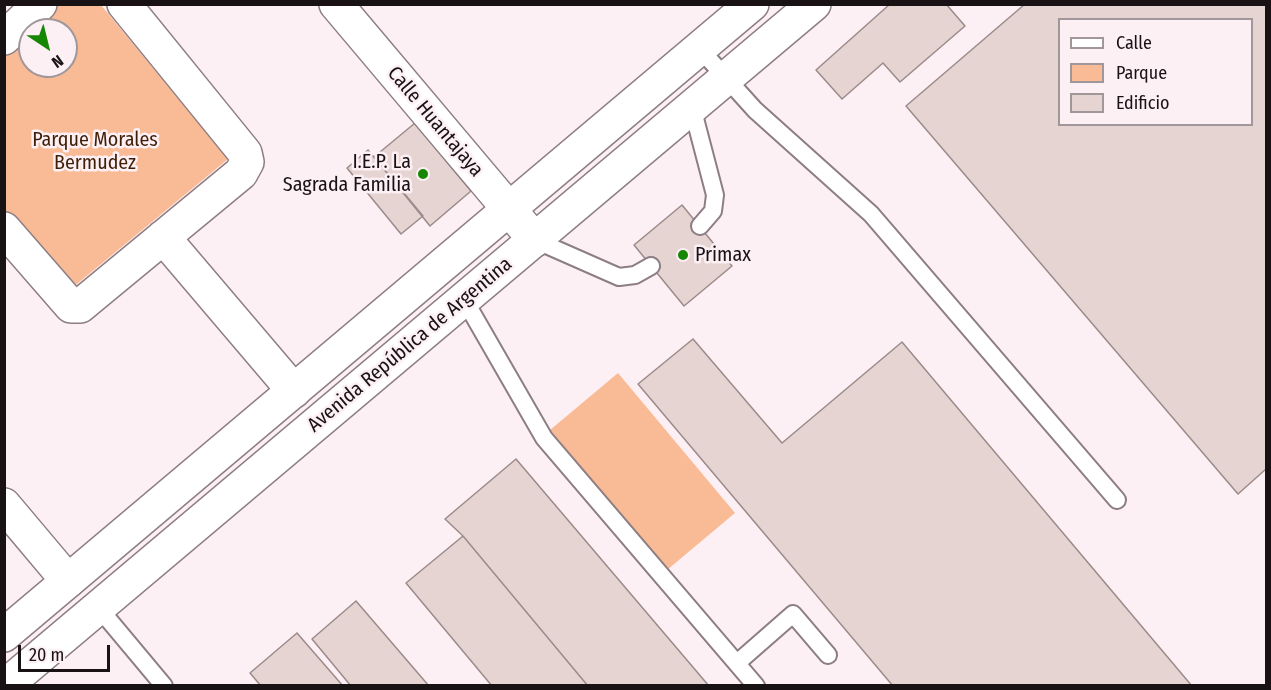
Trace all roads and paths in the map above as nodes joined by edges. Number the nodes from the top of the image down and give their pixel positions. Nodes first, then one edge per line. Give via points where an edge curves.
1 (40, 4) edge
2 (124, 4) edge
3 (336, 4) edge
4 (752, 4) edge
5 (814, 4) edge
6 (4, 38) edge
7 (700, 49) junction
8 (726, 79) junction
9 (692, 107) junction
10 (508, 210) junction
11 (700, 226) dead end
12 (4, 229) edge
13 (163, 237) junction
14 (535, 240) junction
15 (651, 266) dead end
16 (464, 299) junction
17 (294, 391) junction
18 (1117, 500) dead end
19 (4, 505) edge
20 (68, 581) junction
21 (98, 608) junction
22 (4, 635) edge
23 (828, 655) dead end
24 (737, 663) junction
25 (155, 683) edge
26 (5, 686) edge
27 (756, 686) edge

1 - 6 main road
2 - 13 main road via 245,153 241,173
3 - 10 main road, Calle Huantajaya
4 - 7 main road, Avenida República de Argentina
5 - 8 main road, Avenida República de Argentina
7 - 8 lane
7 - 10 main road, Avenida República de Argentina
8 - 9 main road, Avenida República de Argentina
8 - 18 lane via 871,214
9 - 11 lane via 715,195 713,211
9 - 14 main road, Avenida República de Argentina
10 - 14 main road, Calle Huantajaya
10 - 17 main road, Avenida República de Argentina
12 - 13 main road via 71,306 80,306
13 - 17 main road
14 - 15 lane via 620,278
14 - 16 main road, Avenida República de Argentina
16 - 21 main road, Avenida República de Argentina
16 - 24 lane via 544,438
17 - 20 main road, Avenida República de Argentina
19 - 20 main road
20 - 22 main road, Avenida República de Argentina
21 - 25 lane
21 - 26 main road, Avenida República de Argentina
23 - 24 lane via 793,614
24 - 27 lane

